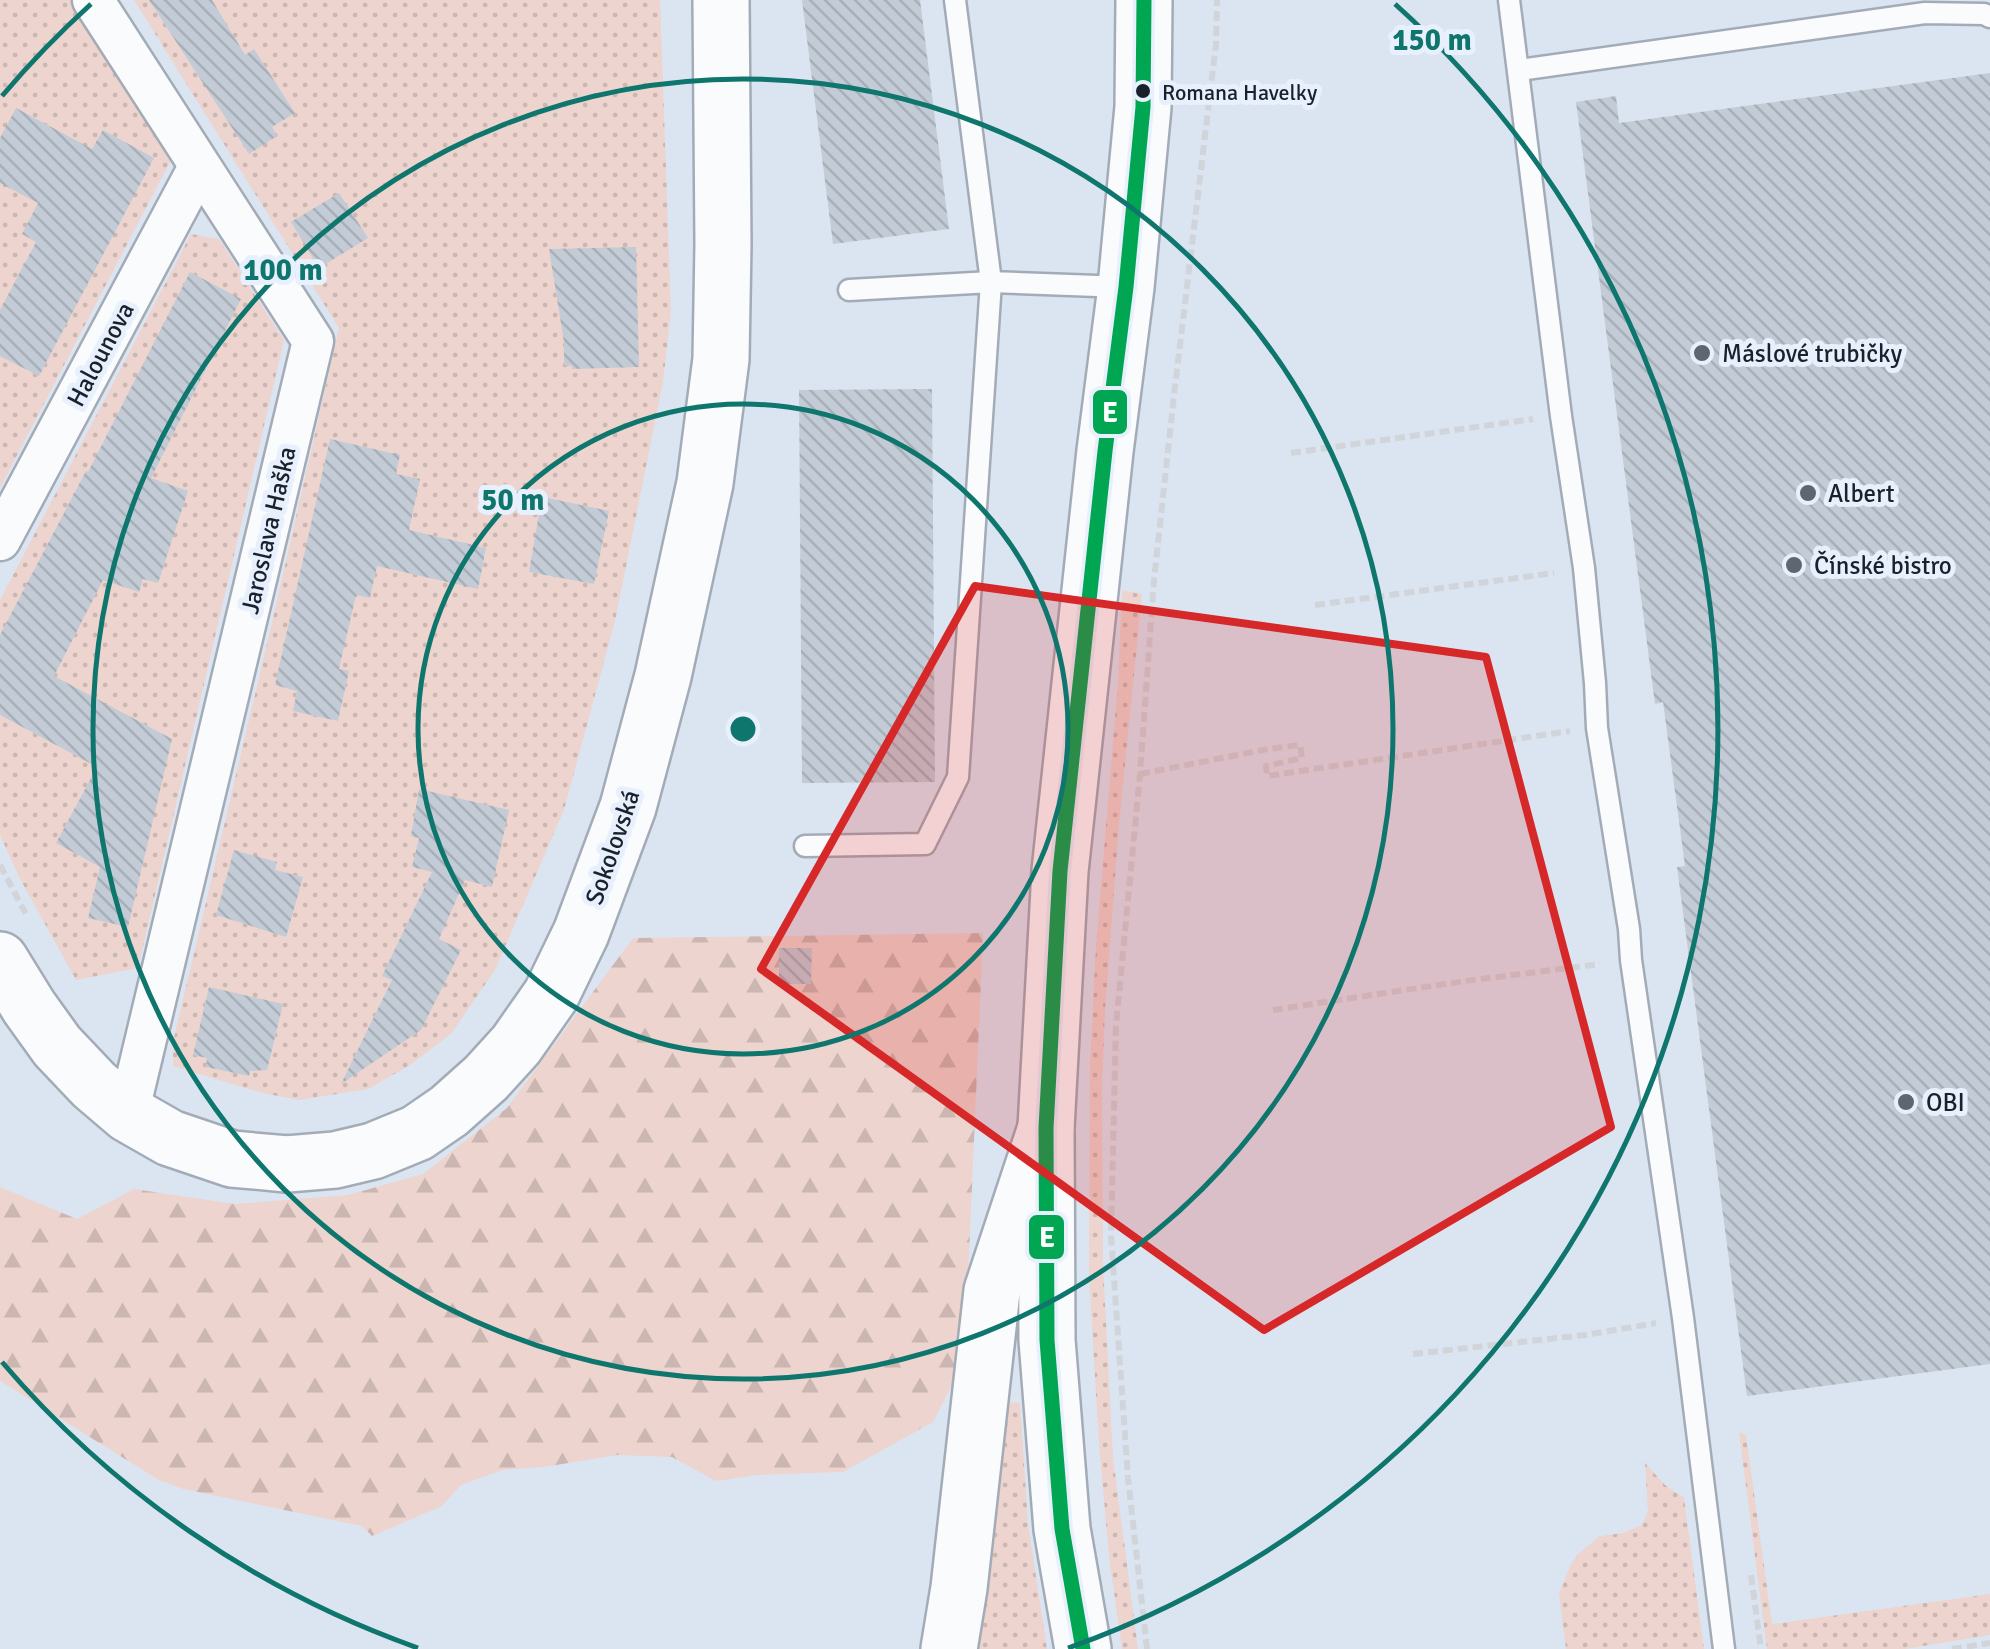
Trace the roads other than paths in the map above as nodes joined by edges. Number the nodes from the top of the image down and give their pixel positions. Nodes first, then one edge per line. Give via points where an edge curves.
1 (93, 0) edge
2 (722, 0) edge
3 (955, 0) edge
4 (1144, 0) edge
5 (1509, 0) edge
6 (1990, 18) edge
7 (1519, 70) junction
8 (199, 167) junction
9 (991, 282) junction
10 (1126, 287) junction
11 (849, 290) dead end
12 (0, 540) edge
13 (805, 846) dead end
14 (0, 960) edge
15 (128, 1114) junction
16 (1046, 1128) junction
17 (949, 1649) edge
18 (1083, 1649) edge
19 (1724, 1649) edge

1 - 8 street, Jaroslava Haška
2 - 15 main road, Sokolovská via 721,358 706,483 628,807 551,995 516,1046 449,1111 374,1151 287,1164 232,1159 170,1138
3 - 9 lane
4 - 10 main road via 1143,107
5 - 7 lane
6 - 7 lane via 1925,13
7 - 19 lane via 1584,568 1597,728
8 - 12 street, Halounova
8 - 15 street, Jaroslava Haška via 313,341
9 - 10 lane
9 - 11 lane
9 - 13 lane via 958,777 925,844
10 - 16 main road via 1060,871
14 - 15 main road, Sokolovská via 57,1046
16 - 17 main road via 992,1291
16 - 18 main road via 1046,1340 1062,1529

